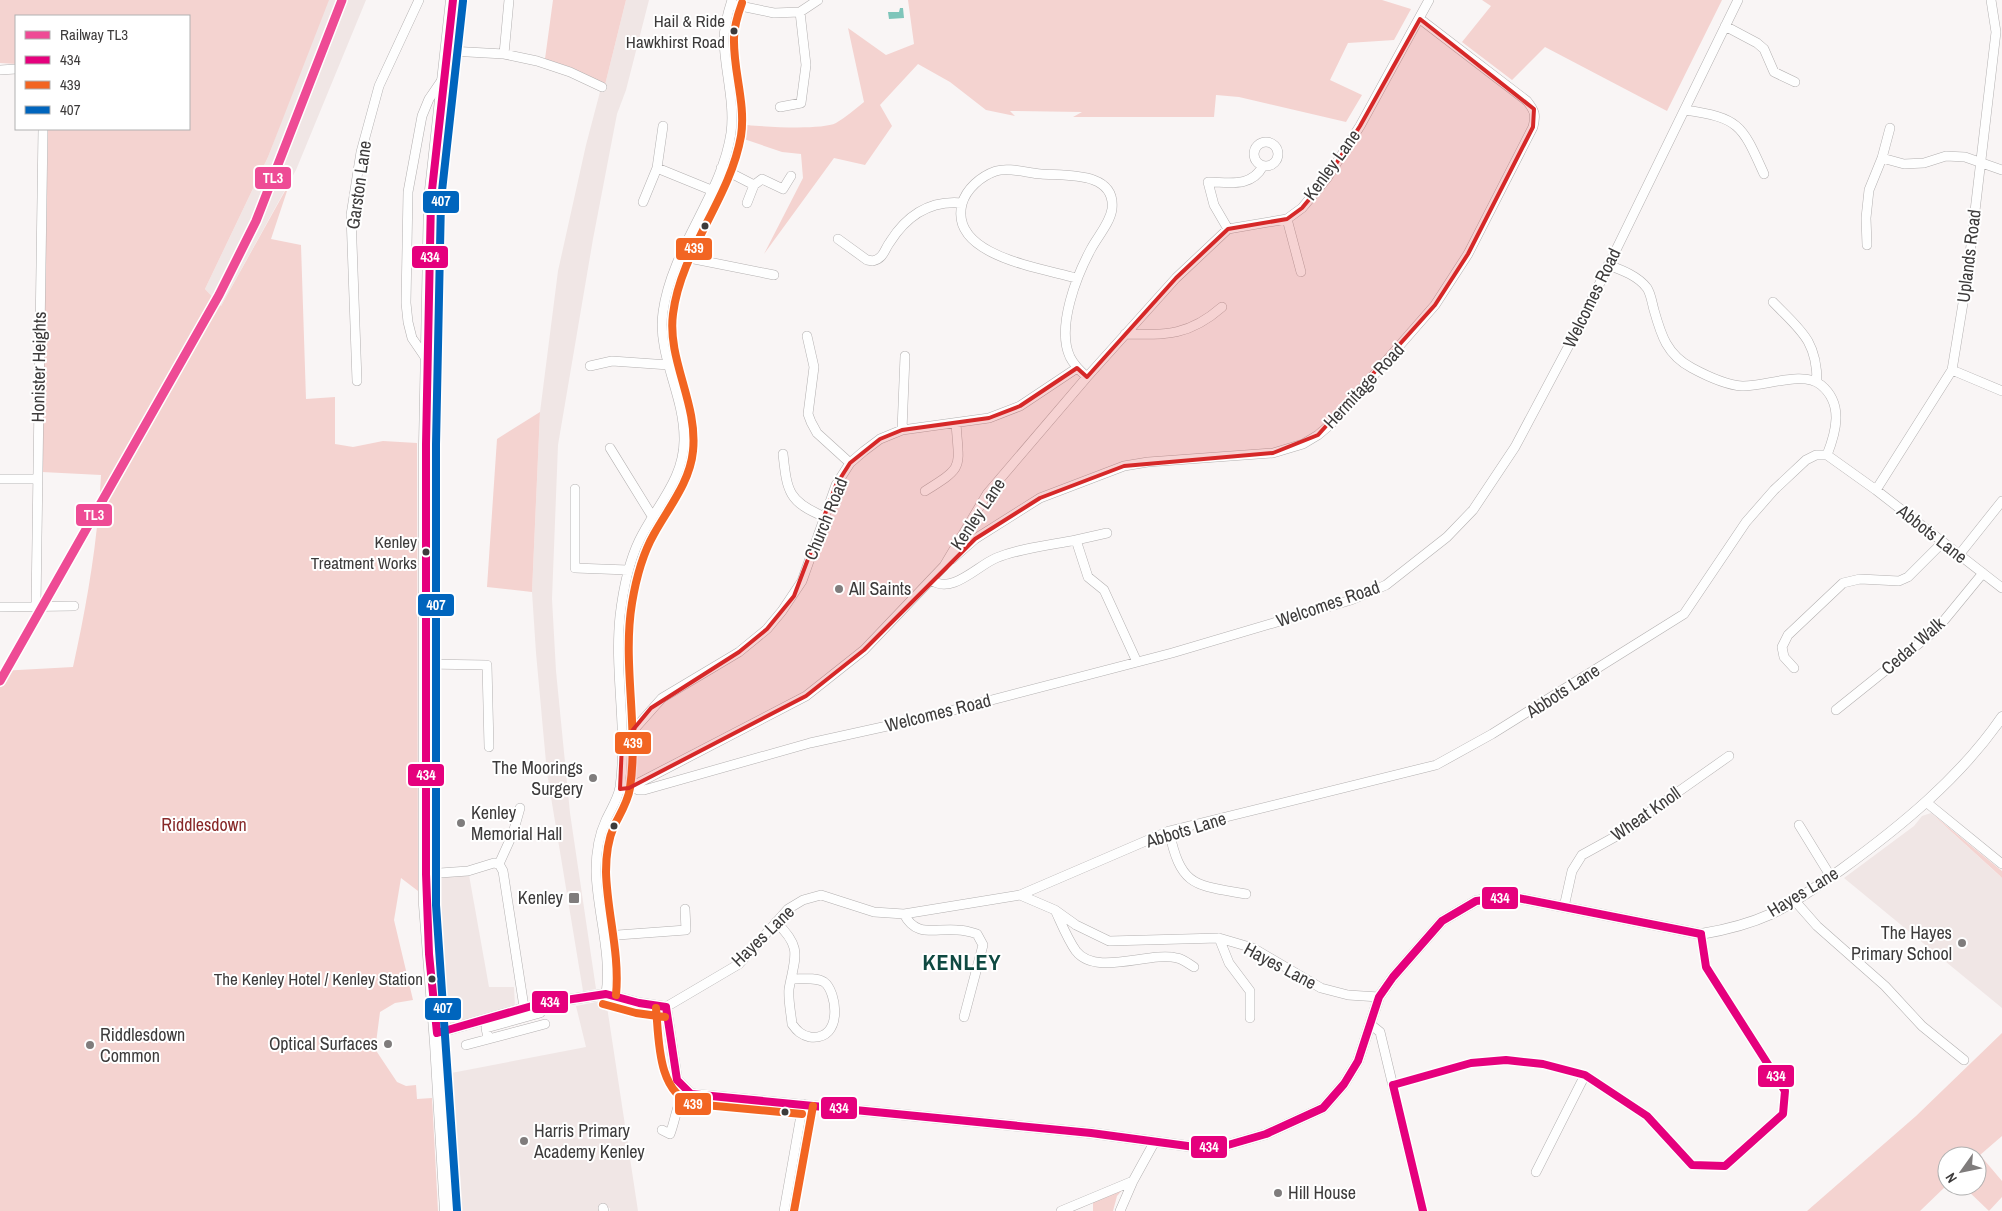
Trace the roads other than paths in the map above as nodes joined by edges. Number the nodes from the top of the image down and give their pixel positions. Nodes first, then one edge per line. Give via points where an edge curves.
1 (419, 0) edge
2 (453, 0) edge
3 (509, 0) edge
4 (818, 0) edge
5 (1429, 0) edge
6 (1738, 0) edge
7 (1991, 0) edge
8 (731, 2) edge
9 (800, 12) junction
10 (1420, 19) junction
11 (1726, 26) junction
12 (446, 48) junction
13 (504, 54) junction
14 (0, 70) edge
15 (15, 70) edge
16 (443, 79) junction
17 (1795, 82) dead end
18 (602, 87) dead end
19 (780, 107) dead end
20 (1685, 110) junction
21 (664, 126) dead end
22 (1890, 128) dead end
23 (43, 130) edge
24 (1882, 158) junction
25 (1981, 161) junction
26 (1263, 166) dead end
27 (656, 168) junction
28 (721, 168) junction
29 (2002, 170) edge
30 (1764, 174) dead end
31 (791, 176) dead end
32 (754, 185) junction
33 (711, 190) junction
34 (643, 202) dead end
35 (962, 202) junction
36 (747, 203) dead end
37 (1287, 219) junction
38 (1228, 229) junction
39 (838, 239) dead end
40 (1867, 245) dead end
41 (679, 256) junction
42 (1608, 265) junction
43 (1301, 272) dead end
44 (774, 275) dead end
45 (1076, 278) junction
46 (1773, 302) dead end
47 (1222, 307) dead end
48 (1125, 334) junction
49 (807, 336) dead end
50 (905, 356) dead end
51 (427, 360) junction
52 (670, 365) junction
53 (590, 366) dead end
54 (1077, 368) junction
55 (1952, 370) junction
56 (1087, 377) junction
57 (357, 381) dead end
58 (1817, 382) junction
59 (2002, 391) edge
60 (956, 423) junction
61 (902, 430) junction
62 (610, 448) dead end
63 (782, 454) dead end
64 (1827, 455) junction
65 (850, 463) junction
66 (0, 479) edge
67 (36, 479) junction
68 (575, 489) dead end
69 (1876, 490) junction
70 (925, 491) dead end
71 (2002, 501) edge
72 (652, 516) junction
73 (825, 516) junction
74 (1107, 534) dead end
75 (1076, 540) junction
76 (1943, 542) junction
77 (1959, 555) junction
78 (944, 566) junction
79 (628, 570) junction
80 (1983, 573) junction
81 (931, 580) junction
82 (2002, 588) edge
83 (36, 606) junction
84 (74, 606) dead end
85 (0, 607) edge
86 (1137, 662) junction
87 (425, 664) junction
88 (1794, 668) dead end
89 (1836, 710) dead end
90 (2002, 717) edge
91 (622, 744) junction
92 (489, 747) dead end
93 (1730, 756) dead end
94 (633, 787) junction
95 (620, 789) junction
96 (1926, 802) junction
97 (520, 808) dead end
98 (1799, 825) dead end
99 (1169, 831) junction
100 (499, 864) junction
101 (2002, 864) edge
102 (426, 874) junction
103 (1831, 876) junction
104 (1246, 894) dead end
105 (1020, 896) junction
106 (1795, 901) junction
107 (1564, 907) junction
108 (685, 909) dead end
109 (1055, 910) junction
110 (904, 914) junction
111 (776, 922) junction
112 (1701, 934) junction
113 (604, 936) junction
114 (1220, 938) junction
115 (1194, 967) dead end
116 (793, 979) junction
117 (606, 994) junction
118 (1379, 997) junction
119 (539, 1004) junction
120 (666, 1006) junction
121 (524, 1007) junction
122 (964, 1017) dead end
123 (1250, 1018) dead end
124 (544, 1024) dead end
125 (1370, 1024) junction
126 (436, 1033) junction
127 (488, 1038) junction
128 (466, 1045) dead end
129 (1964, 1060) dead end
130 (1585, 1075) junction
131 (1393, 1085) junction
132 (686, 1091) junction
133 (803, 1104) junction
134 (679, 1138) dead end
135 (1155, 1141) junction
136 (1536, 1172) dead end
137 (1133, 1182) junction
138 (447, 1211) edge
139 (784, 1211) edge
140 (1061, 1211) edge
141 (1120, 1211) edge
142 (1423, 1211) edge

1 - 57 street, Garston Lane via 379,86 361,152 352,214
2 - 12 highway
3 - 13 street
4 - 9 street
5 - 10 street, Kenley Lane
6 - 11 street, Welcomes Road
7 - 25 street, Uplands Road via 1996,32
8 - 9 street via 774,14
8 - 28 street via 724,38 731,132
9 - 19 street via 806,65 801,103
10 - 37 street, Kenley Lane via 1327,178 1302,208
10 - 78 street, Hermitage Road via 1527,101 1536,117 1468,254 1419,326 1331,424 1303,444 1273,453 1124,466 1040,498 975,539
11 - 17 street via 1757,42 1764,49 1774,72
11 - 20 street, Welcomes Road
12 - 13 street via 450,51
12 - 16 highway
13 - 18 street via 549,64
14 - 15 street
16 - 51 highway via 431,199
16 - 51 street via 422,116 408,192 408,322 412,338
20 - 30 street via 1730,121 1740,128 1747,136
20 - 42 street, Welcomes Road
21 - 27 street
22 - 24 street
23 - 67 street, Honister Heights
24 - 25 street via 1904,164 1924,163 1946,156
24 - 40 street via 1869,190
25 - 29 street
25 - 55 street, Uplands Road
26 - 38 street via 1259,173 1241,183 1208,182 1214,204
27 - 33 street
27 - 34 street
28 - 32 street
28 - 33 street
31 - 32 street via 783,189 762,179
32 - 36 street
33 - 41 street
35 - 39 street via 948,202 916,213 900,227 883,256 873,261 866,260
35 - 45 street via 960,215 967,234 984,249
35 - 45 street via 973,185 997,170 1073,175 1099,182 1111,195 1112,212
37 - 38 street
37 - 43 street
38 - 48 street, Kenley Lane via 1176,278
41 - 44 street
41 - 52 street via 663,309 661,331
42 - 58 street via 1628,273 1646,287 1666,346 1692,368 1743,386 1795,378
42 - 86 street, Welcomes Road via 1515,448 1473,510 1447,538 1386,585 1369,593
45 - 54 street via 1066,326 1067,348
46 - 58 street via 1810,342
47 - 48 street via 1204,322 1168,335
48 - 56 street, Kenley Lane
49 - 65 street via 814,367 808,414 817,433
50 - 61 street
51 - 87 highway
52 - 53 street via 612,361
52 - 72 street via 685,439 679,473
54 - 56 street
54 - 60 street, Church Road via 1020,406 989,418
55 - 59 street
55 - 69 street, Uplands Road
56 - 78 street, Kenley Lane via 987,494
58 - 64 street via 1830,395 1837,413
60 - 61 street, Church Road
60 - 70 street via 959,462 953,473
61 - 65 street, Church Road via 880,439
62 - 72 street
63 - 73 street via 786,481 794,498 804,508
64 - 69 street, Abbots Lane
64 - 99 street, Abbots Lane via 1816,455 1806,460 1774,490 1746,522 1684,614 1514,722 1436,765
65 - 73 street, Church Road via 836,484
66 - 67 street
67 - 83 street, Honister Heights
68 - 79 street via 575,568
69 - 76 street, Abbots Lane
71 - 77 street
72 - 79 street
73 - 91 street, Church Road via 802,581 767,629 716,667 662,698
74 - 75 street
75 - 81 street via 997,558 971,575 944,584
75 - 86 street via 1088,577 1104,590
76 - 77 street, Abbots Lane
76 - 88 street via 1908,577 1899,581 1860,579 1843,583 1788,634 1782,647 1784,657
77 - 80 street, Abbots Lane
78 - 81 street, Kenley Lane
79 - 91 street via 620,616 618,657
80 - 82 street, Abbots Lane
80 - 89 street, Cedar Walk via 1938,629
81 - 94 street, Kenley Lane via 864,650 806,696
83 - 84 street
83 - 85 street
86 - 94 street, Welcomes Road via 919,719 810,743 644,790
87 - 92 street via 487,665
87 - 102 highway
90 - 96 street, Hayes Lane via 1964,764
91 - 95 street
93 - 107 street, Wheat Knoll via 1631,828 1582,855 1572,870
94 - 95 street, Kenley Lane
95 - 113 street via 598,848 596,870
96 - 101 street
96 - 103 street, Hayes Lane via 1904,823
97 - 100 street
98 - 103 street
99 - 104 street via 1176,862 1191,879 1206,887
99 - 105 street, Abbots Lane
100 - 102 street via 468,871
100 - 121 street via 503,871
102 - 126 highway
103 - 106 street, Hayes Lane
105 - 109 street, Hayes Lane
105 - 110 street, Hayes Lane
106 - 112 street, Hayes Lane via 1770,914 1722,931
106 - 129 street via 1885,986 1922,1026
107 - 112 street, Hayes Lane
107 - 118 street, Hayes Lane via 1513,898 1476,901 1442,922
108 - 113 street via 686,930
109 - 114 street, Hayes Lane via 1076,925 1109,941
109 - 115 street via 1076,952 1088,959 1115,964 1148,957 1178,958
110 - 111 street, Hayes Lane via 874,912 821,895 788,909
110 - 122 street via 909,924 919,930 959,930 977,934 983,945
111 - 116 street via 794,941
111 - 120 street, Hayes Lane via 739,964
112 - 130 street via 1706,967 1785,1091 1783,1114 1725,1166 1692,1165 1647,1116
113 - 117 street via 609,972
114 - 118 street, Hayes Lane via 1253,948 1321,988 1348,996
114 - 123 street via 1229,963 1250,992
116 - 116 street via 789,990 792,1024 804,1036 820,1038 829,1034 834,1026 832,994 828,985 822,981
117 - 119 street
117 - 120 street
118 - 125 street
119 - 121 street
119 - 127 street via 540,1013 486,1028
120 - 132 street via 677,1080
121 - 126 street
124 - 127 street
125 - 131 street via 1380,1032
125 - 135 street via 1358,1061 1344,1084 1323,1108 1266,1134 1221,1146 1195,1147
126 - 138 highway
127 - 128 street
130 - 131 street via 1543,1064 1506,1060 1471,1063
130 - 136 street
131 - 142 street
132 - 133 street
132 - 134 street via 677,1105 675,1122 666,1132
133 - 135 street
133 - 139 street
135 - 137 street
137 - 140 street
137 - 141 street

